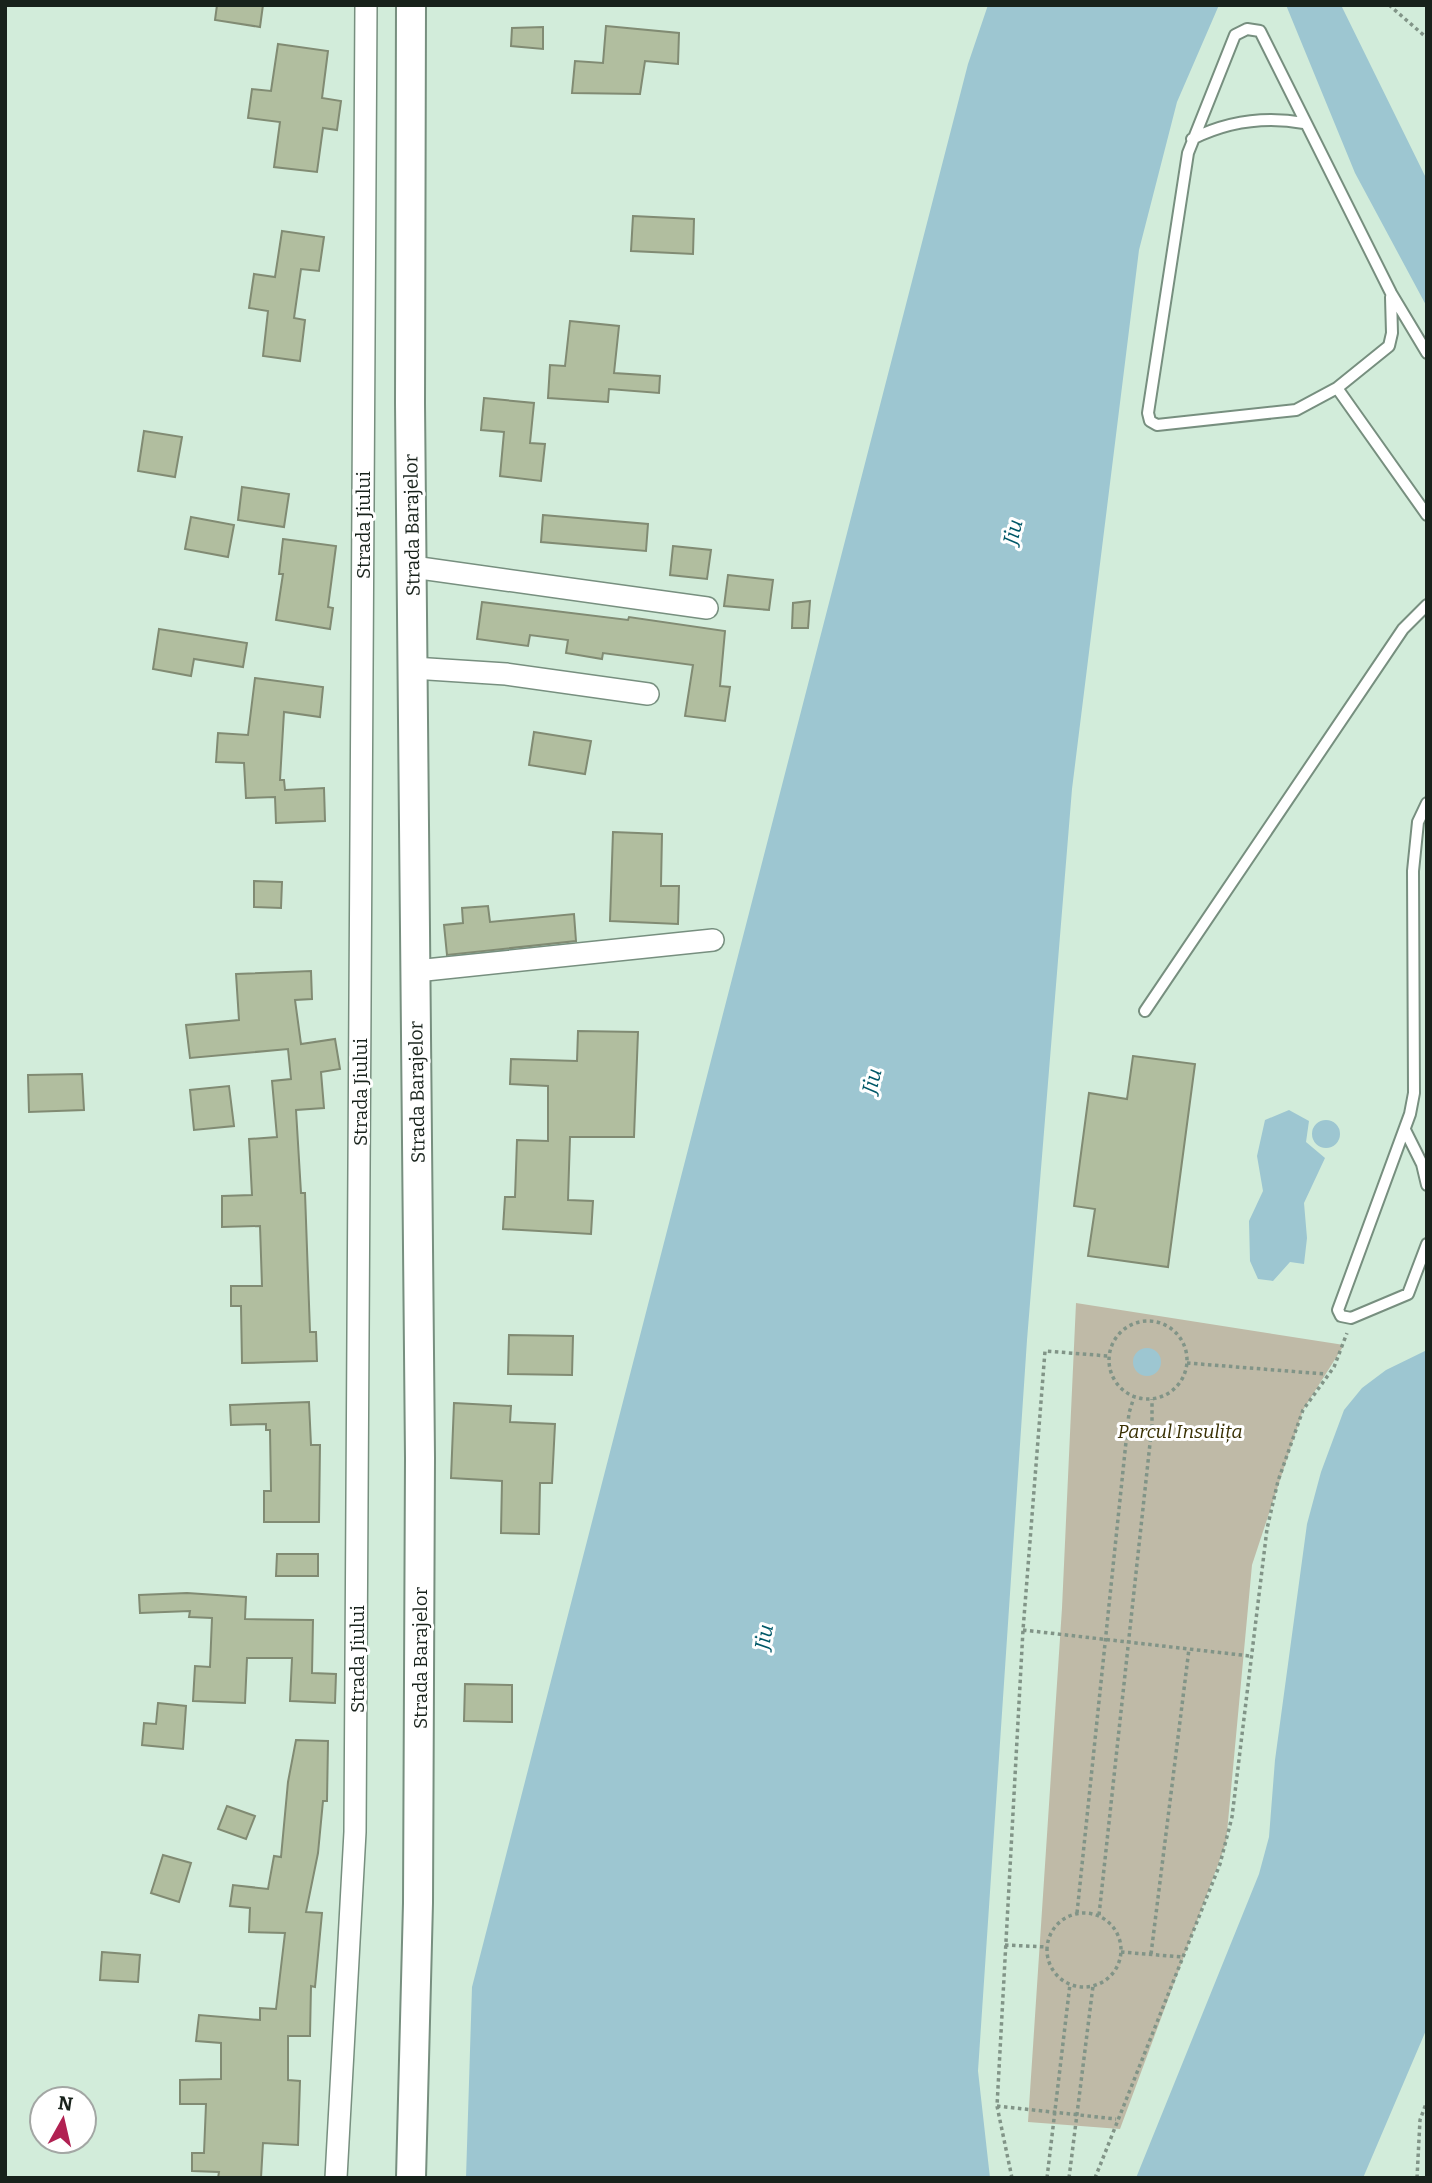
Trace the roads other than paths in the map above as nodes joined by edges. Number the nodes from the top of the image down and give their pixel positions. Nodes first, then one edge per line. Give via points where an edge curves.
1 (366, 5) edge
2 (411, 5) edge
3 (1304, 123) junction
4 (1192, 139) junction
5 (1391, 293) junction
6 (1427, 354) edge
7 (1337, 388) junction
8 (1427, 515) edge
9 (413, 567) junction
10 (1427, 605) edge
11 (707, 608) dead end
12 (413, 668) junction
13 (648, 694) dead end
14 (1427, 803) edge
15 (713, 940) dead end
16 (416, 971) junction
17 (1145, 1011) dead end
18 (1405, 1130) junction
19 (1427, 1185) edge
20 (1427, 1244) edge
21 (336, 2178) edge
22 (411, 2178) edge

1 - 21 street, Strada Jiului via 355,1832
2 - 9 main road, Strada Barajelor
3 - 4 lane via 1280,119 1235,123
3 - 4 lane via 1260,31 1247,29 1235,35
3 - 5 lane
4 - 7 lane via 1150,421 1157,425 1296,410
5 - 6 lane
5 - 7 lane via 1389,346
7 - 8 lane
9 - 11 street
9 - 12 main road, Strada Barajelor
10 - 17 lane via 1404,629
12 - 13 street via 506,674
12 - 16 main road, Strada Barajelor
14 - 18 lane via 1418,822 1413,871 1415,1093
15 - 16 street
16 - 22 main road, Strada Barajelor via 421,1458
18 - 19 lane
18 - 20 lane via 1338,1310 1341,1316 1351,1318 1408,1294

